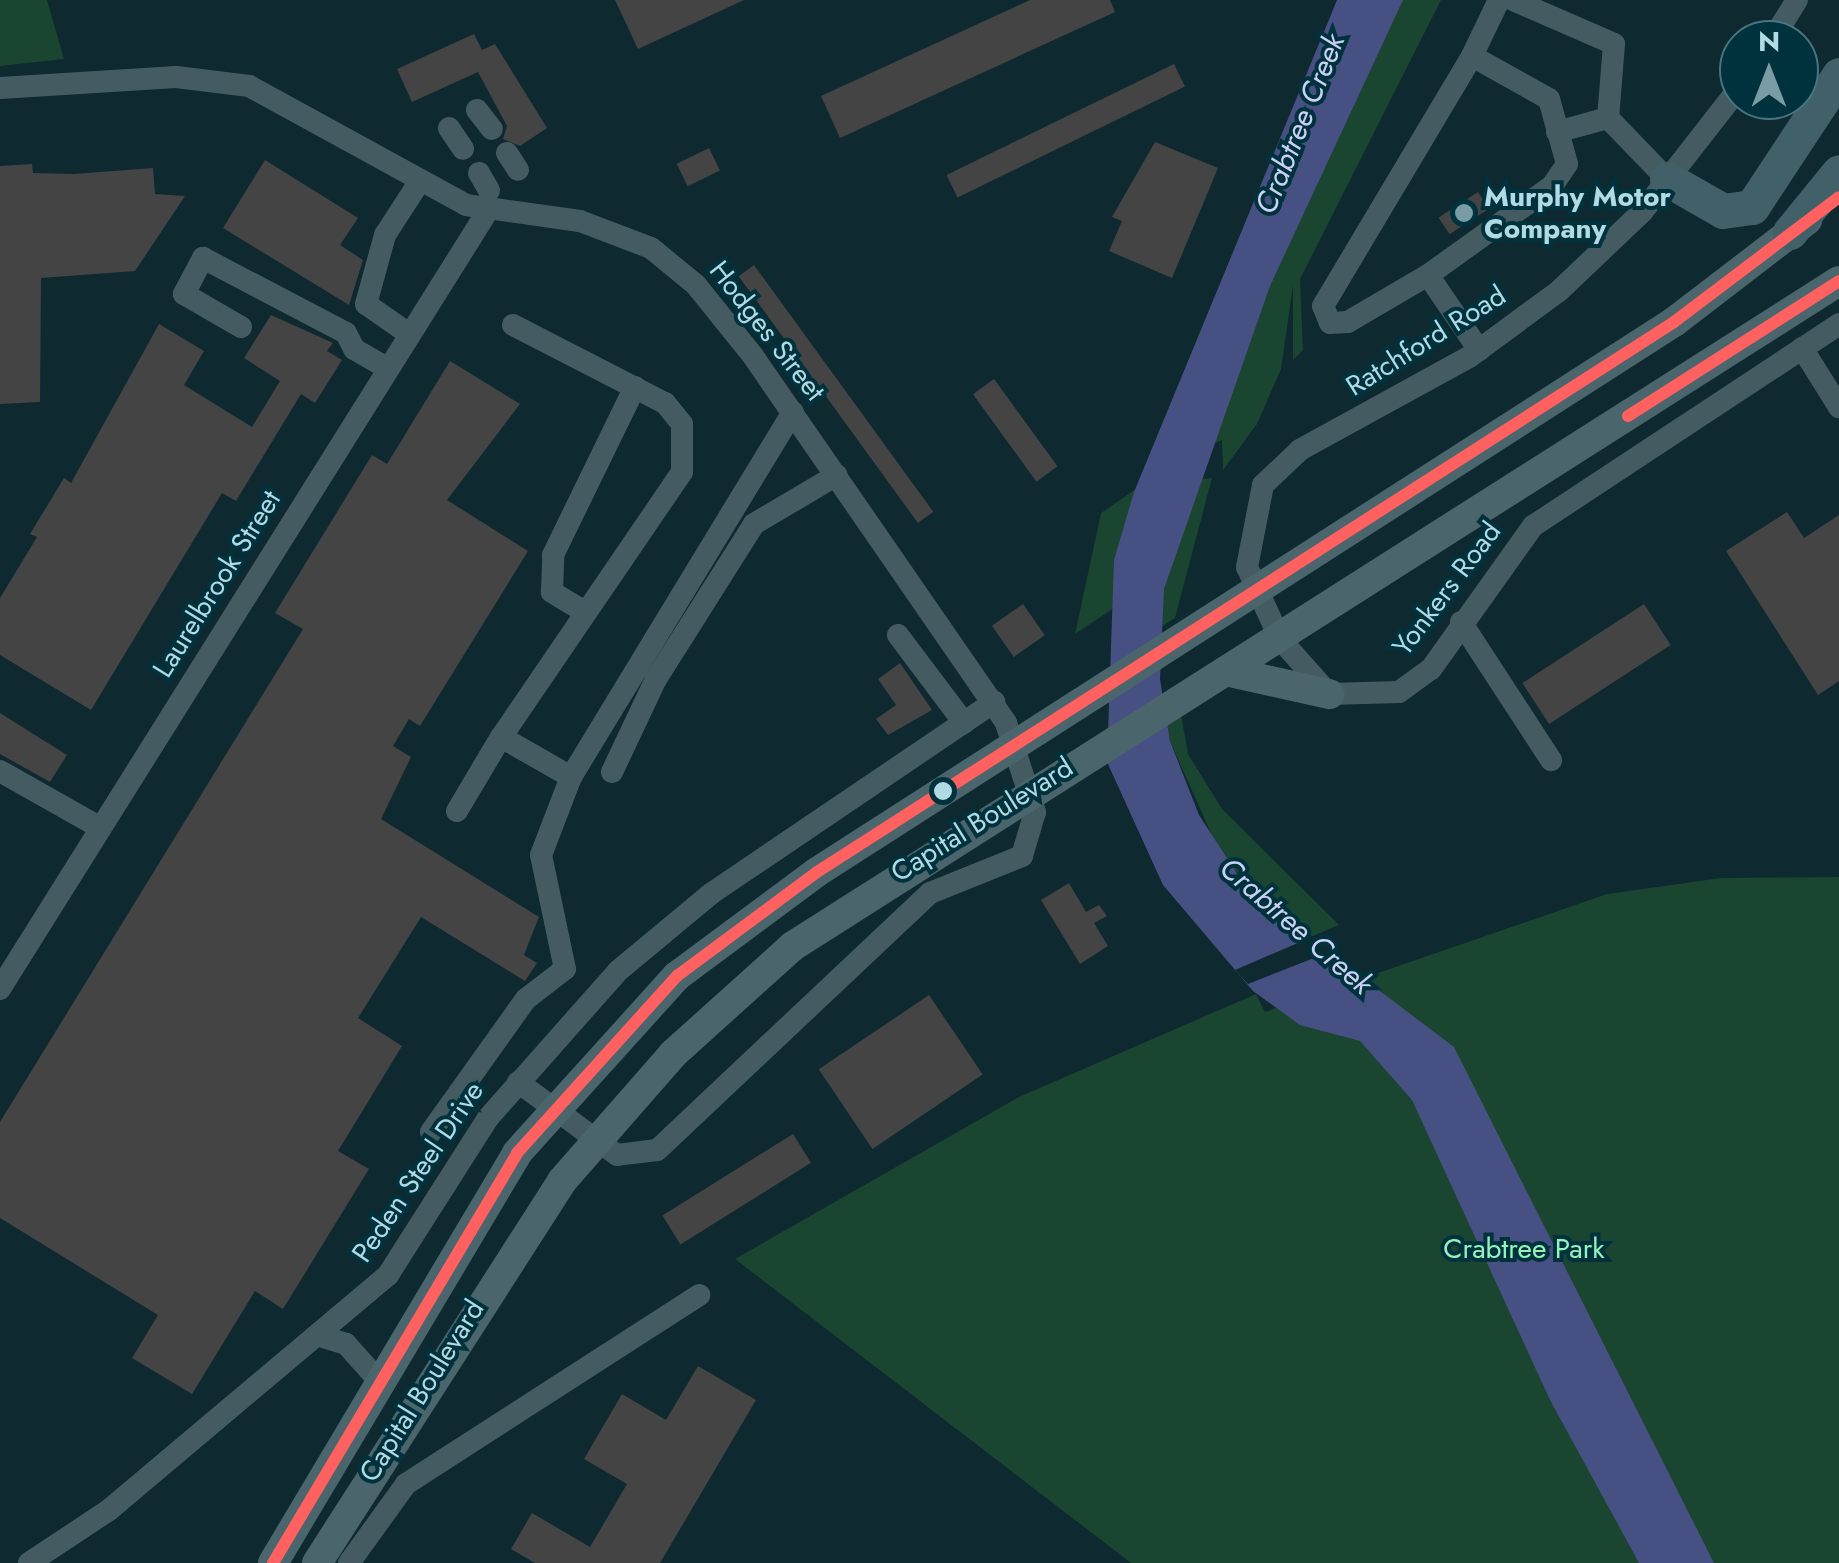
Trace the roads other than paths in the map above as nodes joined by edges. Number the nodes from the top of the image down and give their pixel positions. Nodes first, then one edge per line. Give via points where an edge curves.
1 (1499, 0) edge
2 (1513, 0) edge
3 (1472, 56) junction
4 (1839, 75) edge
5 (0, 88) edge
6 (1719, 114) edge
7 (1608, 118) junction
8 (449, 128) dead end
9 (1557, 132) junction
10 (463, 149) dead end
11 (1839, 172) edge
12 (1668, 179) junction
13 (420, 181) junction
14 (485, 192) junction
15 (1839, 197) edge
16 (1790, 232) junction
17 (1428, 275) junction
18 (1839, 282) edge
19 (1839, 324) edge
20 (512, 325) dead end
21 (241, 327) dead end
22 (409, 334) junction
23 (1802, 348) junction
24 (1478, 350) junction
25 (387, 368) junction
26 (634, 387) junction
27 (1839, 407) edge
28 (793, 412) junction
29 (837, 475) junction
30 (585, 612) junction
31 (1268, 614) junction
32 (1461, 622) junction
33 (898, 635) dead end
34 (1218, 676) junction
35 (1329, 694) junction
36 (994, 702) junction
37 (964, 723) junction
38 (501, 737) junction
39 (1014, 746) junction
40 (1550, 760) dead end
41 (0, 772) edge
42 (612, 772) dead end
43 (570, 777) junction
44 (1028, 791) junction
45 (457, 811) dead end
46 (100, 827) junction
47 (0, 990) edge
48 (518, 1082) junction
49 (553, 1108) junction
50 (432, 1132) dead end
51 (594, 1138) junction
52 (699, 1295) dead end
53 (320, 1336) junction
54 (380, 1382) junction
55 (29, 1563) edge
56 (273, 1563) edge
57 (317, 1563) edge
58 (349, 1563) edge

1 - 3 street
2 - 7 street via 1614,44
3 - 9 street via 1549,99
3 - 17 street via 1323,306 1330,323 1348,322
4 - 12 highway via 1752,207 1724,210
5 - 13 street, Hodges Street via 161,78 238,83
6 - 12 street, Ratchford Road
7 - 9 street
7 - 12 street
8 - 10 street
9 - 17 street via 1566,164 1552,186
11 - 16 highway
12 - 24 street, Ratchford Road via 1608,250
13 - 14 street, Hodges Street
13 - 22 street via 385,235 366,304
14 - 22 street, Laurelbrook Street
14 - 28 street, Hodges Street via 652,248 717,309
15 - 16 main road, Capital Boulevard
16 - 31 main road, Capital Boulevard
17 - 24 street
18 - 31 main road, Capital Boulevard
19 - 23 street, Yonkers Road
20 - 26 street
21 - 25 street via 184,294 202,258 346,333 354,349
22 - 25 street, Laurelbrook Street
23 - 27 street
23 - 32 street, Yonkers Road via 1533,526
24 - 31 street, Ratchford Road via 1279,466 1258,492 1246,534
25 - 46 street, Laurelbrook Street
26 - 30 street via 552,556 552,592
26 - 30 street via 682,424 682,472
28 - 29 street, Hodges Street
28 - 43 street
29 - 36 street, Hodges Street
29 - 42 street via 754,524 630,724
30 - 38 street
31 - 34 main road, Capital Boulevard
31 - 35 street
31 - 39 main road, Capital Boulevard via 1212,618
32 - 35 street, Yonkers Road via 1432,670 1399,692
32 - 40 street
33 - 37 street
34 - 35 main road
34 - 44 main road, Capital Boulevard
36 - 37 street, Peden Steel Drive
36 - 39 street, Hodges Street
37 - 48 street, Peden Steel Drive via 697,905 618,971
38 - 43 street
38 - 45 street
39 - 44 street, Hodges Street
39 - 49 main road, Capital Boulevard via 730,934 626,1024
41 - 46 street
43 - 50 street via 541,855 565,969 526,999
44 - 51 main road, Capital Boulevard via 793,946
44 - 51 street, Hodges Street via 1036,832 1022,856 930,893 658,1150 617,1155
46 - 47 street, Laurelbrook Street
48 - 49 street, Hodges Street
48 - 53 street, Peden Steel Drive via 388,1276
49 - 51 street, Hodges Street
49 - 54 main road, Capital Boulevard via 480,1209
51 - 57 main road, Capital Boulevard via 458,1329
52 - 58 street via 406,1484
53 - 54 street via 346,1344
53 - 55 street, Peden Steel Drive via 109,1510
54 - 56 main road, Capital Boulevard

